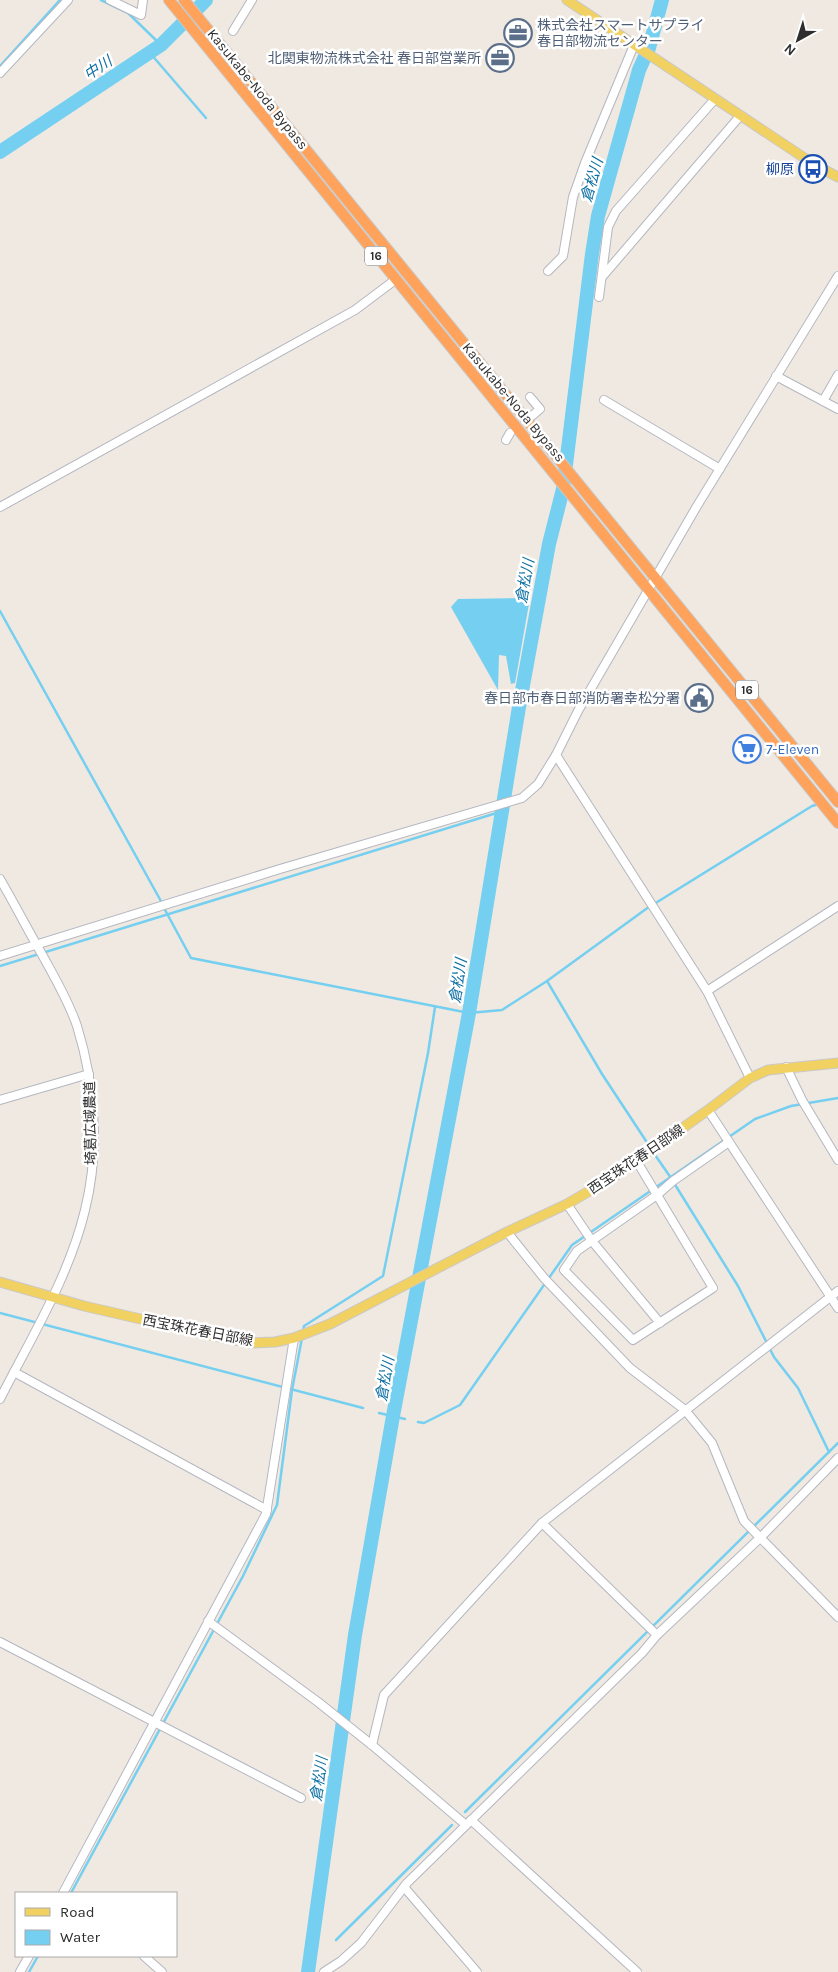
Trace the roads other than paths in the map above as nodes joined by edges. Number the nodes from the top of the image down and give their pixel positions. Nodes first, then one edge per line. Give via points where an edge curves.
1 (68, 0) edge
2 (110, 0) edge
3 (142, 0) edge
4 (169, 0) edge
5 (184, 0) edge
6 (252, 0) edge
7 (567, 0) edge
8 (232, 32) dead end
9 (634, 45) junction
10 (0, 74) edge
11 (715, 99) junction
12 (740, 116) junction
13 (838, 177) edge
14 (548, 271) dead end
15 (838, 276) edge
16 (602, 277) junction
17 (395, 280) junction
18 (599, 297) dead end
19 (838, 375) edge
20 (776, 376) junction
21 (530, 397) dead end
22 (604, 400) dead end
23 (823, 401) junction
24 (838, 409) edge
25 (533, 414) dead end
26 (720, 469) junction
27 (0, 508) edge
28 (656, 579) junction
29 (649, 592) junction
30 (556, 755) junction
31 (838, 802) edge
32 (838, 823) edge
33 (0, 879) edge
34 (838, 906) edge
35 (36, 944) junction
36 (0, 956) edge
37 (707, 991) junction
38 (838, 1063) edge
39 (786, 1067) junction
40 (89, 1074) junction
41 (750, 1078) junction
42 (0, 1100) edge
43 (708, 1110) junction
44 (729, 1142) junction
45 (636, 1160) junction
46 (838, 1160) edge
47 (656, 1195) junction
48 (567, 1204) junction
49 (507, 1232) junction
50 (592, 1241) junction
51 (0, 1282) edge
52 (838, 1291) edge
53 (830, 1297) junction
54 (52, 1298) junction
55 (838, 1308) edge
56 (660, 1323) junction
57 (294, 1338) junction
58 (14, 1372) junction
59 (0, 1399) edge
60 (685, 1410) junction
61 (838, 1458) edge
62 (268, 1510) junction
63 (542, 1523) junction
64 (758, 1534) junction
65 (838, 1617) edge
66 (210, 1623) junction
67 (656, 1634) junction
68 (0, 1642) edge
69 (155, 1724) junction
70 (372, 1744) junction
71 (301, 1798) dead end
72 (468, 1822) junction
73 (404, 1887) junction
74 (66, 1892) edge
75 (28, 1957) edge
76 (145, 1957) edge
77 (20, 1972) edge
78 (162, 1972) edge
79 (324, 1972) edge
80 (477, 1972) edge
81 (637, 1972) edge

1 - 10 street
2 - 3 street via 141,15
4 - 17 highway, Kasukabe-Noda Bypass / 16
5 - 28 highway, Kasukabe-Noda Bypass / 16
6 - 8 street
7 - 9 main road
9 - 11 main road
9 - 14 street via 573,197 563,256
11 - 12 main road
11 - 16 street via 616,211 608,227
12 - 13 main road via 825,172
12 - 16 street
15 - 20 street
16 - 18 street
17 - 27 street via 354,310
17 - 29 highway, Kasukabe-Noda Bypass / 16
19 - 23 street
20 - 23 street
20 - 26 street
21 - 25 street via 540,409
22 - 26 street
23 - 24 street
26 - 28 street
28 - 29 street
28 - 31 highway, Kasukabe-Noda Bypass / 16
29 - 30 street via 578,711
29 - 32 highway, Kasukabe-Noda Bypass / 16
30 - 35 street via 538,784 522,798
30 - 37 street
33 - 35 street, 埼葛広域農道
34 - 37 street
35 - 36 street
35 - 40 street, 埼葛広域農道 via 76,1026
37 - 41 street
38 - 39 main road, 西宝珠花春日部線
39 - 41 main road, 西宝珠花春日部線
39 - 46 street
40 - 42 street
40 - 54 street, 埼葛広域農道 via 94,1153 87,1200 76,1240
41 - 43 main road, 西宝珠花春日部線
43 - 44 street
43 - 45 main road, 西宝珠花春日部線
44 - 47 street
44 - 53 street
45 - 47 street
45 - 48 main road, 西宝珠花春日部線
47 - 50 street
47 - 56 street via 713,1288
48 - 49 main road, 西宝珠花春日部線
48 - 50 street
49 - 57 main road, 西宝珠花春日部線 via 330,1324
49 - 60 street via 544,1278 630,1368
50 - 56 street
50 - 56 street via 577,1251 564,1270 633,1340
51 - 54 main road, 西宝珠花春日部線
52 - 53 street
53 - 55 street
53 - 60 street
54 - 57 main road, 西宝珠花春日部線 via 252,1343
54 - 58 street, 埼葛広域農道
57 - 62 street
58 - 59 street, 埼葛広域農道
58 - 62 street
60 - 63 street
60 - 64 street via 712,1444 744,1521
61 - 64 street
62 - 66 street
63 - 67 street
63 - 70 street via 384,1695
64 - 65 street
64 - 67 street
66 - 69 street
66 - 70 street
67 - 72 street via 642,1653
68 - 69 street
69 - 71 street
69 - 74 street
70 - 72 street
72 - 73 street
72 - 81 street
73 - 79 street via 361,1943
73 - 80 street
75 - 77 street
76 - 78 street

